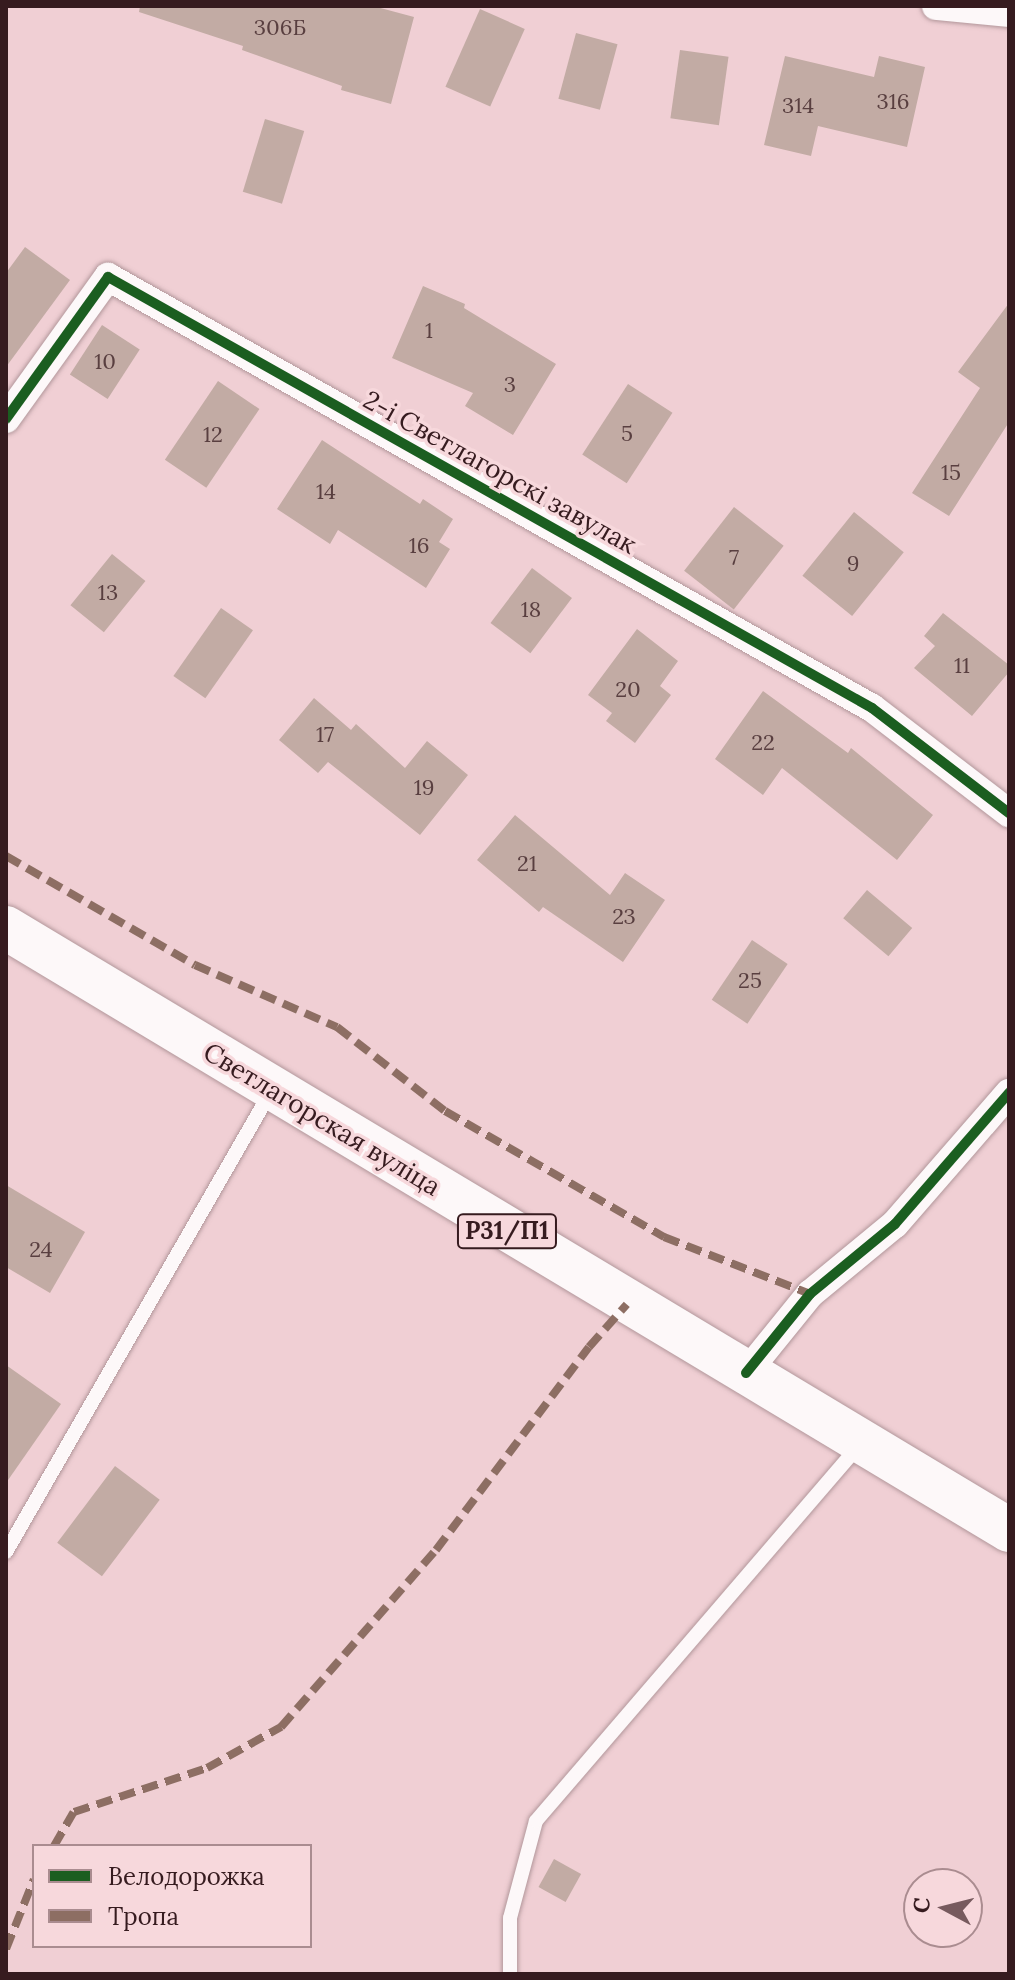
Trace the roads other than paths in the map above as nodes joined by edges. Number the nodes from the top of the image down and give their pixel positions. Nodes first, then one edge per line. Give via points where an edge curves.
1 (936, 6) edge
2 (1009, 13) edge
3 (6, 419) edge
4 (1009, 813) edge
5 (6, 928) edge
6 (273, 1089) junction
7 (1009, 1093) edge
8 (746, 1373) junction
9 (862, 1443) junction
10 (1009, 1530) edge
11 (6, 1552) edge
12 (510, 1974) edge

1 - 2 street
3 - 4 street, 2-і Светлагорскі завулак via 108,277 872,708
5 - 6 main road, Светлагорская вуліца / Р31/П1
6 - 8 main road, Светлагорская вуліца / Р31/П1
6 - 11 lane
7 - 8 street via 895,1224 810,1294
8 - 9 main road, Светлагорская вуліца / Р31/П1
9 - 10 main road, Светлагорская вуліца / Р31/П1
9 - 12 lane via 536,1821 510,1918

